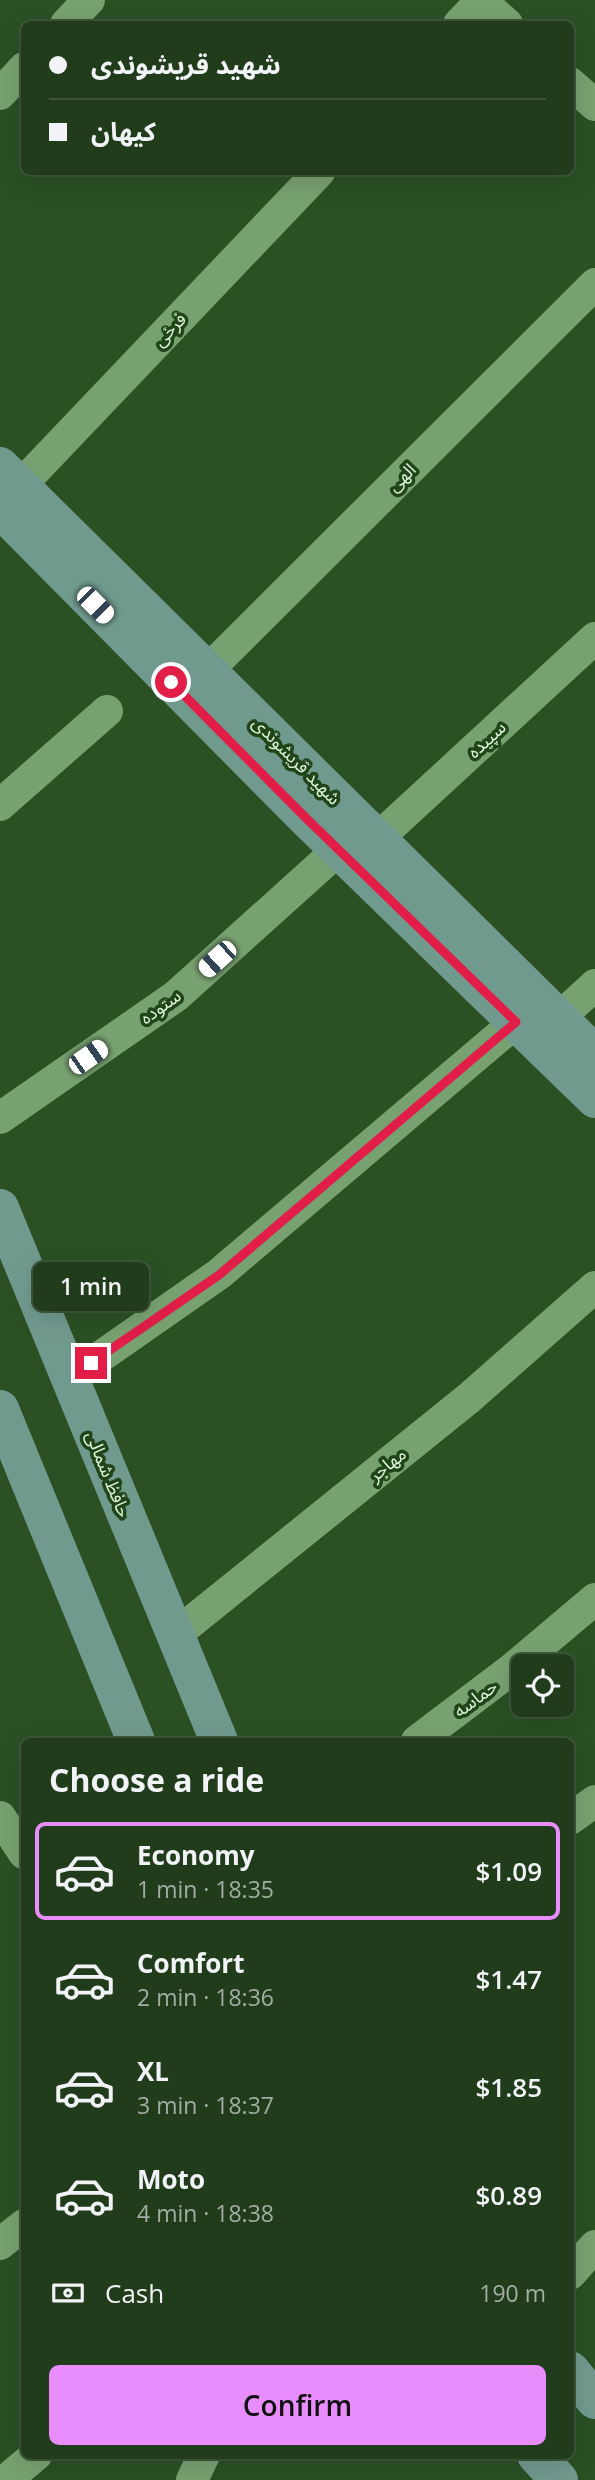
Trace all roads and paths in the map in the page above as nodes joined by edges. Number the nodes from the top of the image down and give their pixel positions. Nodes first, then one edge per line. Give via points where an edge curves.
1 (89, 0) edge
2 (482, 1) edge
3 (69, 21) edge
4 (462, 21) edge
5 (504, 21) edge
6 (21, 71) edge
7 (574, 87) edge
8 (0, 94) edge
9 (595, 105) edge
10 (316, 175) edge
11 (595, 284) edge
12 (7, 487) edge
13 (595, 639) edge
14 (207, 671) junction
15 (107, 711) dead end
16 (0, 805) edge
17 (377, 839) junction
18 (338, 850) junction
19 (595, 985) edge
20 (559, 1018) junction
21 (516, 1022) junction
22 (595, 1054) edge
23 (595, 1100) edge
24 (0, 1118) edge
25 (0, 1208) edge
26 (595, 1287) edge
27 (70, 1378) junction
28 (0, 1409) edge
29 (595, 1599) edge
30 (175, 1636) junction
31 (135, 1738) edge
32 (218, 1738) edge
33 (421, 1738) edge
34 (595, 1801) edge
35 (574, 1816) edge
36 (0, 1817) edge
37 (21, 1848) edge
38 (21, 2227) edge
39 (0, 2244) edge
40 (595, 2246) edge
41 (574, 2270) edge
42 (574, 2375) edge
43 (595, 2400) edge
44 (31, 2459) edge
45 (202, 2459) edge
46 (540, 2459) edge
47 (6, 2480) edge
48 (192, 2480) edge
49 (559, 2480) edge

1 - 3 street
2 - 4 street
2 - 5 street
6 - 8 street
7 - 9 street
10 - 12 street, فرخی
11 - 14 street, الهی
12 - 14 main road, شهید قریشوندی
12 - 18 main road, شهید قریشوندی
13 - 17 street, سپیده
14 - 17 main road, شهید قریشوندی
15 - 16 street
17 - 20 main road, شهید قریشوندی
18 - 21 main road, شهید قریشوندی
18 - 24 street, ستوده via 176,996
19 - 20 street
20 - 22 main road, شهید قریشوندی
21 - 23 main road, شهید قریشوندی
21 - 27 street via 219,1275
25 - 27 main road, حافظ شمالی
26 - 30 street, مهاجر via 469,1398
27 - 30 main road, حافظ شمالی
28 - 31 main road
29 - 33 street, حماسه via 512,1670
30 - 32 main road, حافظ شمالی
34 - 35 street
36 - 37 street
38 - 39 street
40 - 41 street
42 - 43 main road
44 - 47 street
45 - 48 street
46 - 49 main road

